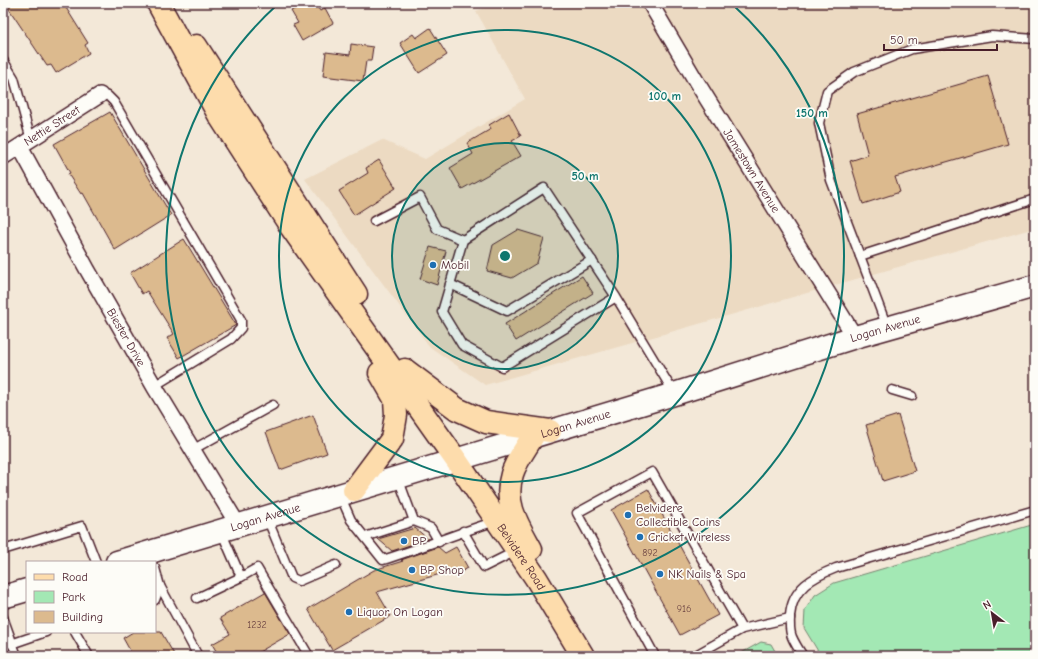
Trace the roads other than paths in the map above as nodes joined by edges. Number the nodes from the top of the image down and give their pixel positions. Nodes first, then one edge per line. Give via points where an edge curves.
1 (158, 3) edge
2 (169, 3) edge
3 (652, 4) edge
4 (1035, 39) edge
5 (3, 60) edge
6 (100, 95) joint
7 (25, 143) junction
8 (3, 157) edge
9 (1035, 199) edge
10 (374, 221) dead end
11 (463, 240) junction
12 (860, 256) junction
13 (592, 260) junction
14 (450, 284) junction
15 (1035, 286) edge
16 (616, 297) junction
17 (358, 320) junction
18 (887, 328) junction
19 (855, 337) junction
20 (405, 370) junction
21 (154, 386) junction
22 (892, 390) dead end
23 (674, 394) junction
24 (912, 396) dead end
25 (273, 405) dead end
26 (541, 434) junction
27 (192, 450) junction
28 (456, 460) junction
29 (398, 477) junction
30 (347, 492) junction
31 (1035, 510) edge
32 (266, 516) junction
33 (414, 520) junction
34 (497, 520) junction
35 (229, 528) junction
36 (463, 532) junction
37 (365, 537) junction
38 (439, 542) junction
39 (3, 550) edge
40 (517, 550) junction
41 (153, 560) edge
42 (96, 561) edge
43 (135, 561) edge
44 (336, 565) dead end
45 (156, 571) edge
46 (241, 577) junction
47 (160, 586) junction
48 (26, 590) edge
49 (3, 597) edge
50 (156, 597) edge
51 (197, 598) dead end
52 (557, 613) junction
53 (3, 617) edge
54 (790, 618) junction
55 (742, 629) junction
56 (43, 633) edge
57 (76, 633) edge
58 (11, 644) junction
59 (16, 656) edge
60 (89, 656) edge
61 (198, 656) edge
62 (309, 656) edge
63 (583, 656) edge
64 (655, 656) edge
65 (694, 656) edge
66 (803, 656) edge

1 - 17 main road via 219,115 292,227
2 - 20 main road
3 - 19 street, Jamestown Avenue
4 - 12 lane via 992,36 912,49 854,72 828,91 819,123 832,180
5 - 7 lane via 14,78
6 - 7 street, Nettie Street
6 - 21 lane via 108,96 114,102 240,320 241,328 231,339
7 - 8 street, Nettie Street
7 - 21 street, Biester Drive via 87,270
9 - 12 lane
10 - 11 lane via 420,197 437,229
11 - 13 lane via 544,188
11 - 14 lane
12 - 18 lane
13 - 14 lane via 507,311
13 - 16 lane
14 - 16 lane via 442,312 462,345 502,367
15 - 18 main road, Logan Avenue
16 - 23 lane
17 - 28 main road
17 - 30 main road via 367,349 395,399 396,415 392,439
18 - 19 main road, Logan Avenue
19 - 23 main road, Logan Avenue
20 - 26 main road via 457,409 486,422
20 - 28 main road
21 - 27 street, Biester Drive
22 - 24 lane
23 - 26 main road, Logan Avenue
25 - 27 lane
26 - 28 main road, Logan Avenue
26 - 52 main road via 512,474 508,497 514,516 545,574
27 - 35 street, Biester Drive
28 - 29 main road, Logan Avenue
28 - 34 main road, Belvidere Road
29 - 30 main road, Logan Avenue
29 - 33 lane
30 - 32 main road, Logan Avenue
30 - 37 lane via 351,520
31 - 54 lane via 815,576 802,586 796,595
32 - 35 main road, Logan Avenue
32 - 44 lane via 292,578 299,581
33 - 37 lane
33 - 38 lane via 430,528
34 - 36 lane
34 - 40 main road, Belvidere Road
35 - 41 main road, Logan Avenue
35 - 46 lane
36 - 38 lane
36 - 40 lane via 484,567
37 - 38 lane via 383,560
39 - 42 lane via 82,526
40 - 52 main road, Belvidere Road
41 - 43 main road, Logan Avenue
45 - 47 lane
46 - 51 lane
46 - 62 lane via 257,568
47 - 50 lane
47 - 61 lane
48 - 49 main road
52 - 63 main road, Belvidere Road
53 - 58 lane
54 - 55 lane
54 - 66 lane via 792,636
55 - 64 lane via 652,472 577,514
55 - 65 lane
56 - 58 lane
57 - 60 lane
58 - 59 lane

